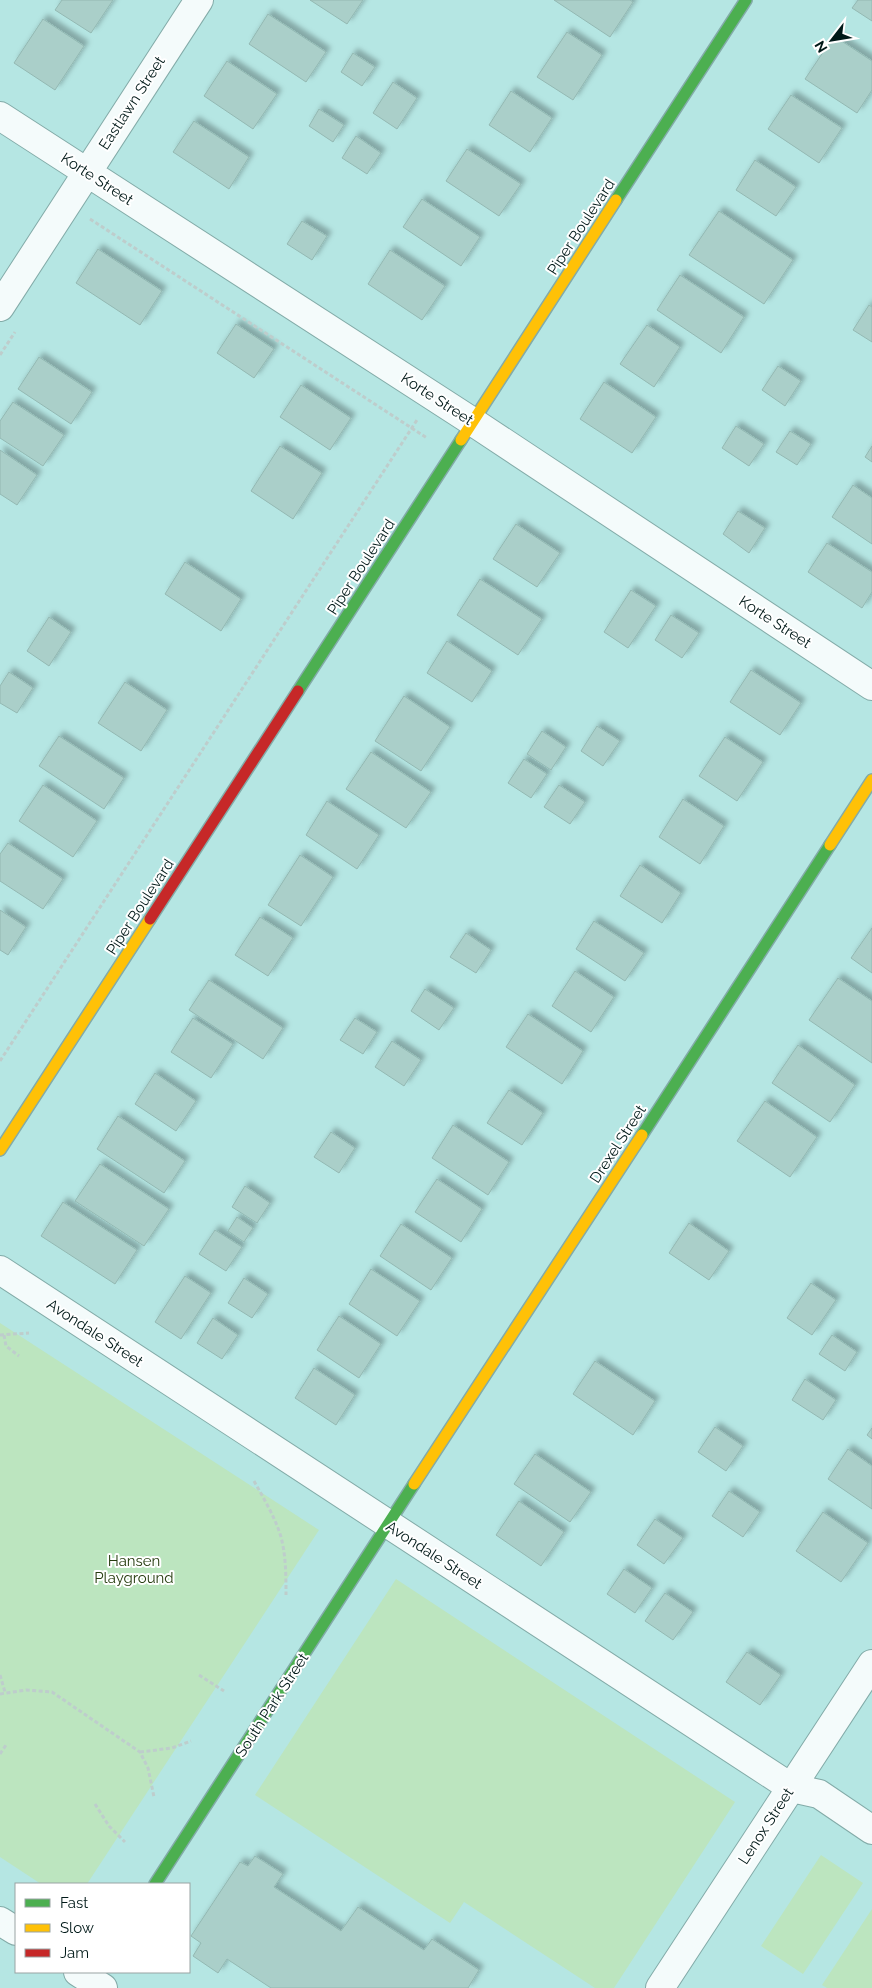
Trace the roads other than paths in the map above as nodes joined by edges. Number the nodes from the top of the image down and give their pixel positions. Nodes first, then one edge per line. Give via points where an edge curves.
1 (199, 0) edge
2 (746, 0) edge
3 (0, 116) edge
4 (87, 173) junction
5 (0, 307) edge
6 (473, 422) junction
7 (872, 686) edge
8 (872, 780) edge
9 (0, 1150) edge
10 (0, 1270) edge
11 (388, 1525) junction
12 (872, 1664) edge
13 (792, 1788) junction
14 (872, 1830) edge
15 (156, 1883) edge
16 (0, 1921) edge
17 (15, 1930) edge
18 (660, 1988) edge

1 - 4 street, Eastlawn Street
2 - 6 street, Piper Boulevard
3 - 4 street, Korte Street
4 - 5 street, Eastlawn Street
4 - 6 street, Korte Street
6 - 7 street, Korte Street
6 - 9 street, Piper Boulevard
8 - 11 street, Drexel Street
10 - 11 street, Avondale Street
11 - 13 street, Avondale Street
11 - 15 street, South Park Street
12 - 13 street, Lenox Street
13 - 14 street, Avondale Street via 819,1794
13 - 18 street, Lenox Street
16 - 17 street

